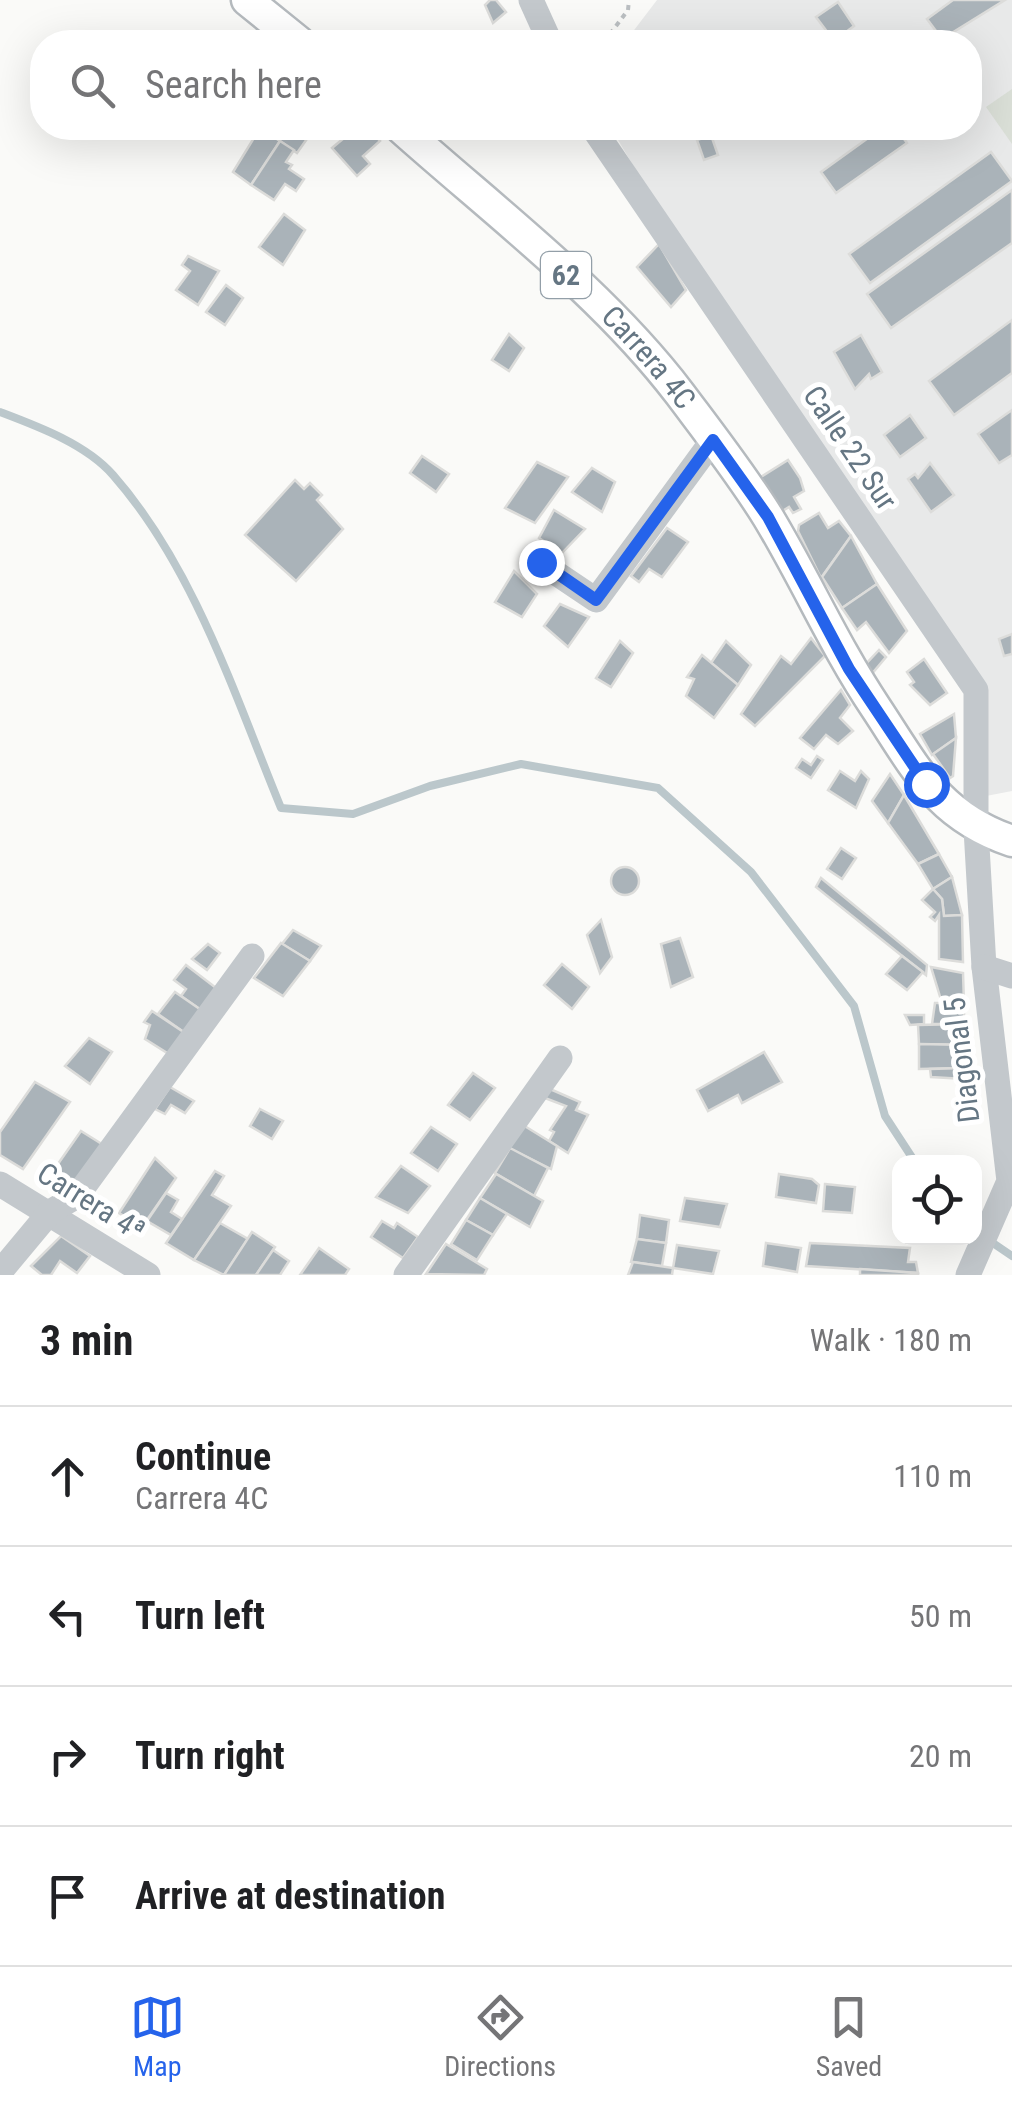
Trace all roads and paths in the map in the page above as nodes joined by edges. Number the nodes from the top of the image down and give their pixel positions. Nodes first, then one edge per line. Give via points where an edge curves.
1 (247, 0) edge
2 (531, 0) edge
3 (630, 0) edge
4 (284, 30) edge
5 (545, 30) edge
6 (613, 30) edge
7 (414, 140) edge
8 (601, 140) edge
9 (713, 440) junction
10 (541, 562) dead end
11 (976, 829) junction
12 (1012, 841) edge
13 (252, 956) dead end
14 (984, 967) junction
15 (1012, 976) edge
16 (560, 1058) dead end
17 (0, 1184) edge
18 (1008, 1204) edge
19 (50, 1212) junction
20 (972, 1267) edge
21 (0, 1272) edge
22 (148, 1275) edge
23 (406, 1275) edge

1 - 4 main road
2 - 5 street
3 - 6 path
7 - 9 main road, Carrera 4C / 62 via 587,294
8 - 11 street, Calle 22 Sur via 976,690
9 - 10 street via 596,600
9 - 11 main road, Carrera 4C / 62 via 768,517 849,669 926,784
11 - 12 main road, 62
11 - 14 street, Diagonal 5
13 - 19 street via 77,1196
14 - 15 street
14 - 18 street, Diagonal 5
16 - 23 street
17 - 19 street, Carrera 4ª
18 - 20 street, Diagonal 5
19 - 21 street
19 - 22 street, Carrera 4ª

